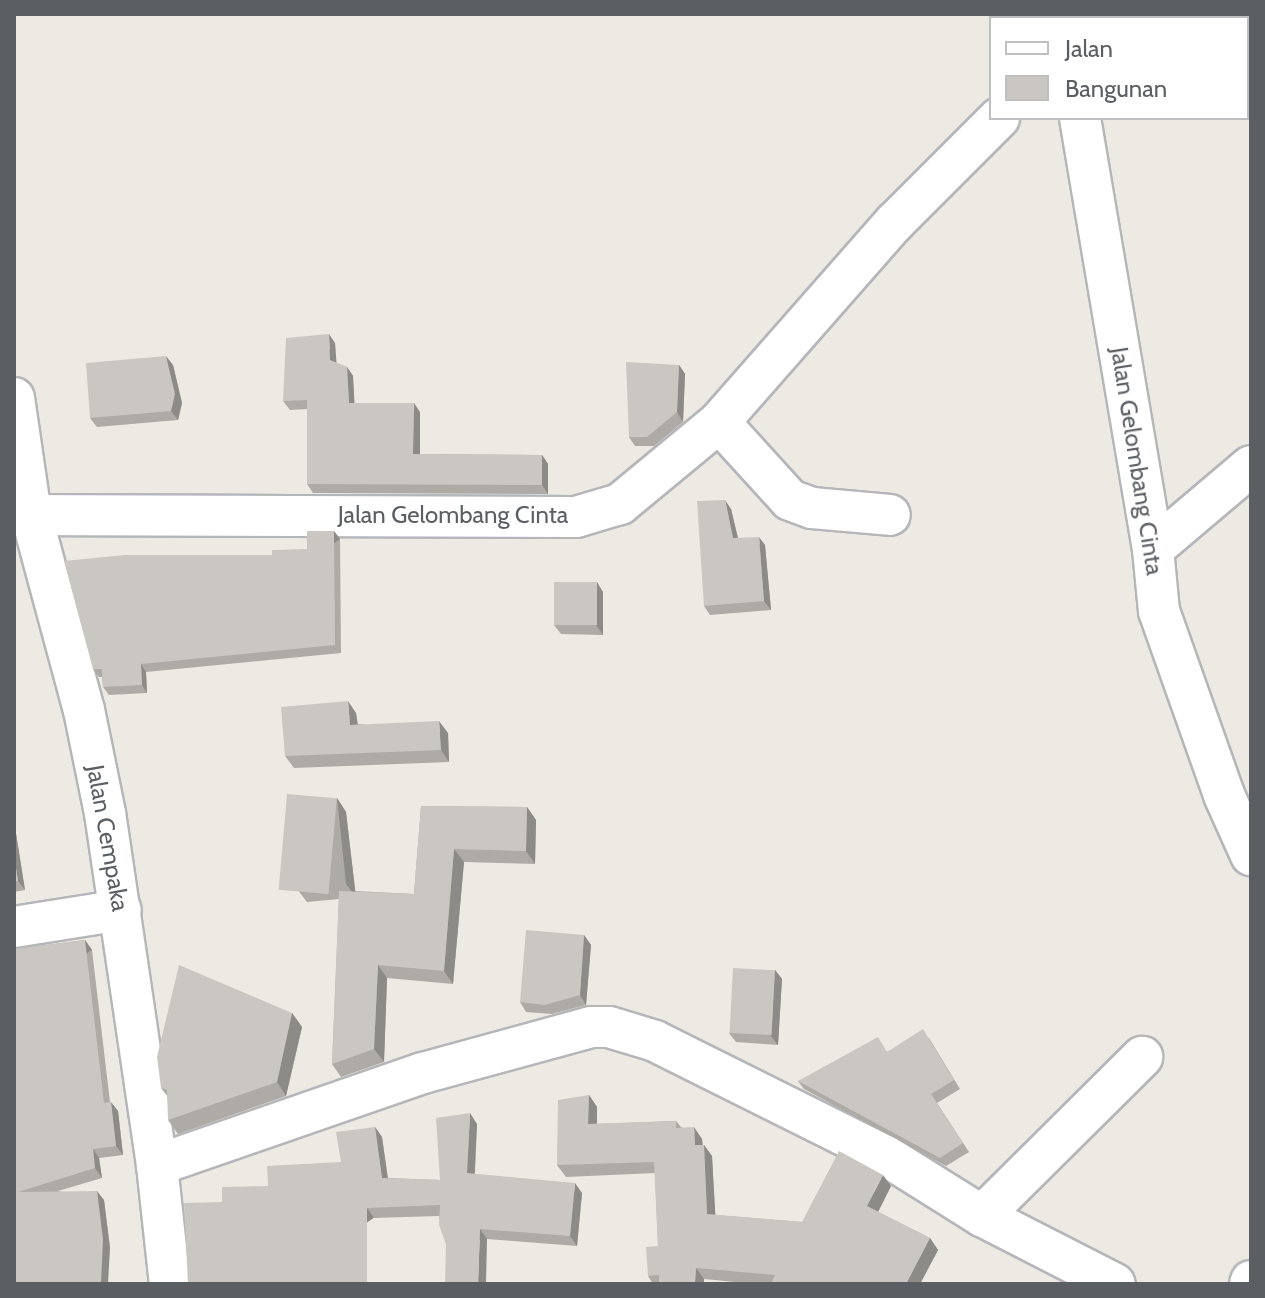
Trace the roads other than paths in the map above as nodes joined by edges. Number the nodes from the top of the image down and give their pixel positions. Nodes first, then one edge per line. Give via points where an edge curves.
1 (997, 120) edge
2 (1080, 120) edge
3 (14, 398) edge
4 (719, 422) junction
5 (1251, 466) edge
6 (22, 515) edge
7 (890, 515) dead end
8 (1153, 549) junction
9 (1251, 855) edge
10 (121, 910) junction
11 (14, 927) edge
12 (1142, 1057) dead end
13 (157, 1165) junction
14 (982, 1216) junction
15 (170, 1284) edge
16 (1115, 1284) edge

1 - 4 street, Jalan Gelombang Cinta via 895,222
2 - 8 street, Jalan Gelombang Cinta
3 - 6 street, Jalan Cempaka
4 - 6 street, Jalan Gelombang Cinta via 620,504 576,517
4 - 7 street via 790,500 812,508
5 - 8 street
6 - 10 street, Jalan Cempaka via 84,710
8 - 9 street, Jalan Gelombang Cinta via 1159,611 1171,655
10 - 11 street
10 - 13 street, Jalan Cempaka
12 - 14 street
13 - 14 street via 423,1073 591,1027 609,1027 655,1041 886,1156
13 - 15 street, Jalan Cempaka
14 - 16 street

